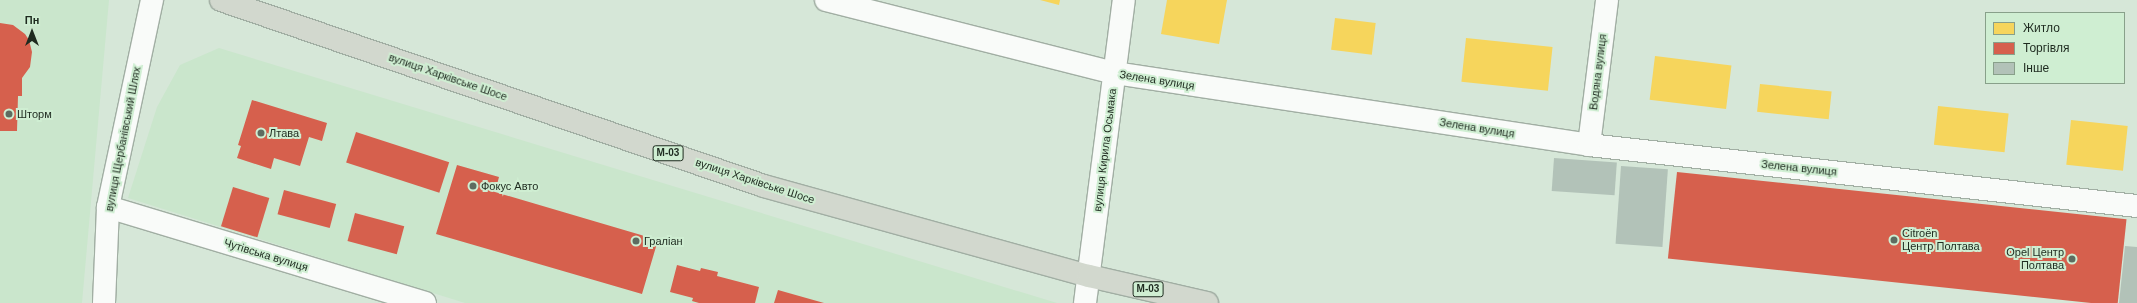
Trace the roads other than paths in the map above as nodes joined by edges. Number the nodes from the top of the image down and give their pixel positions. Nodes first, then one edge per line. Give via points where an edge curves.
1 (152, 0) edge
2 (221, 0) edge
3 (826, 0) edge
4 (1124, 0) edge
5 (1607, 0) edge
6 (1115, 73) junction
7 (1589, 145) junction
8 (2137, 206) edge
9 (108, 207) junction
10 (1089, 276) junction
11 (104, 303) edge
12 (425, 303) edge
13 (1085, 303) edge
14 (1208, 303) edge

1 - 9 street, вулиця Щербанівський Шлях
2 - 10 highway, вулиця Харківське Шосе / М-03 via 764,186
3 - 6 street, Зелена вулиця
4 - 6 street, вулиця Кирила Осьмака
5 - 7 street, Водяна вулиця
6 - 7 street, Зелена вулиця
6 - 10 street, вулиця Кирила Осьмака
7 - 8 street, Зелена вулиця
9 - 11 street, вулиця Щербанівський Шлях
9 - 12 street, Чутівська вулиця
10 - 13 street, вулиця Кирила Осьмака
10 - 14 highway, вулиця Харківське Шосе / М-03

